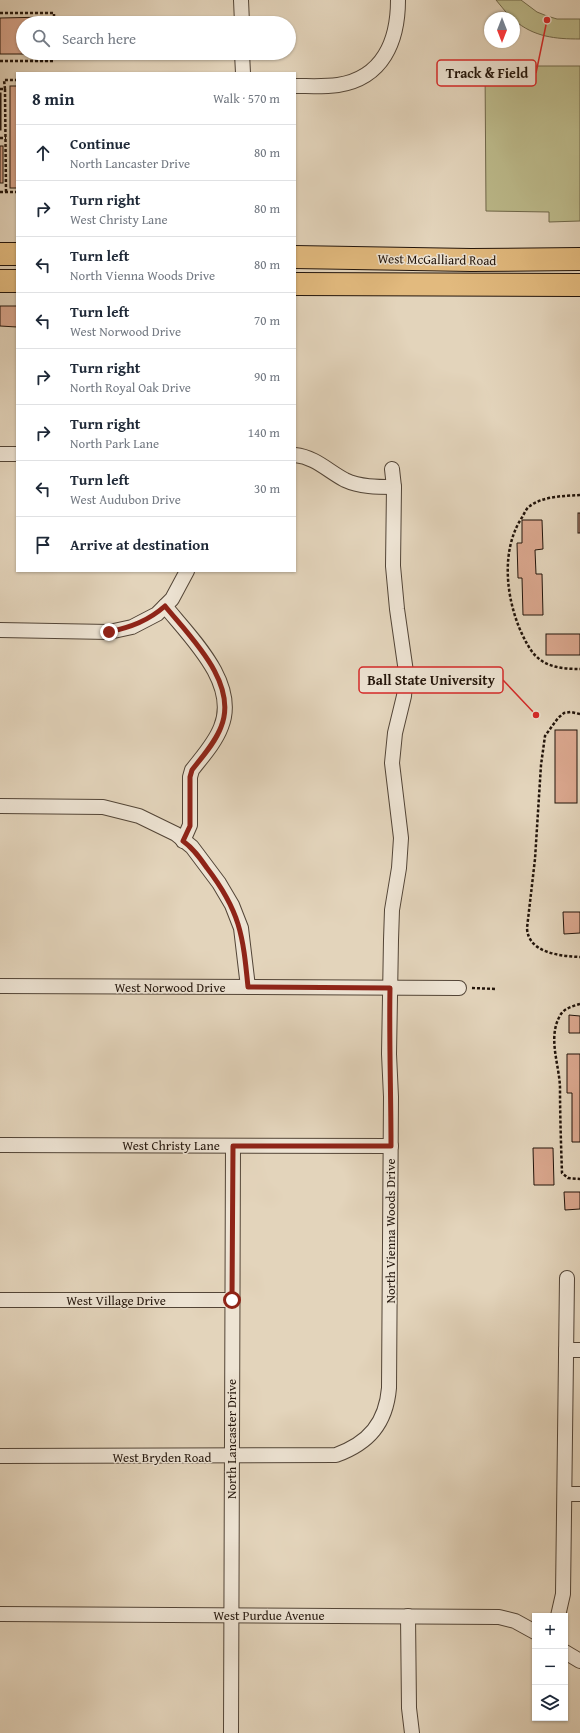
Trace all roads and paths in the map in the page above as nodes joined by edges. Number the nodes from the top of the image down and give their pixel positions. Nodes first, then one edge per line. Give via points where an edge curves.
1 (241, 0) edge
2 (398, 0) edge
3 (0, 13) edge
4 (54, 16) edge
5 (242, 16) edge
6 (54, 60) edge
7 (242, 60) edge
8 (0, 61) edge
9 (243, 72) edge
10 (16, 80) edge
11 (296, 86) edge
12 (0, 89) edge
13 (5, 89) junction
14 (0, 138) edge
15 (6, 138) junction
16 (0, 192) edge
17 (6, 192) junction
18 (16, 192) edge
19 (0, 254) edge
20 (16, 254) edge
21 (296, 257) edge
22 (580, 259) edge
23 (0, 281) edge
24 (16, 282) edge
25 (296, 284) edge
26 (580, 286) edge
27 (0, 454) edge
28 (16, 454) edge
29 (296, 455) edge
30 (392, 469) dead end
31 (394, 487) junction
32 (580, 495) edge
33 (188, 572) edge
34 (165, 606) junction
35 (0, 630) edge
36 (580, 669) edge
37 (580, 714) edge
38 (0, 806) edge
39 (183, 841) junction
40 (580, 957) edge
41 (0, 986) edge
42 (248, 987) junction
43 (390, 988) junction
44 (459, 988) joint
45 (496, 989) dead end
46 (580, 1004) edge
47 (0, 1144) edge
48 (233, 1146) junction
49 (391, 1146) junction
50 (580, 1179) edge
51 (567, 1278) dead end
52 (0, 1300) edge
53 (232, 1300) junction
54 (573, 1350) edge
55 (367, 1438) joint
56 (0, 1456) edge
57 (231, 1457) junction
58 (565, 1494) junction
59 (580, 1494) edge
60 (559, 1613) edge
61 (0, 1614) edge
62 (231, 1614) junction
63 (408, 1616) junction
64 (532, 1630) edge
65 (568, 1654) edge
66 (580, 1661) edge
67 (231, 1733) edge
68 (412, 1733) edge

1 - 5 street
2 - 11 street via 392,44 373,69 357,80 347,83
3 - 4 path via 54,13
6 - 8 path
7 - 9 street
10 - 13 path via 4,80
12 - 13 path
13 - 15 path
14 - 15 path
15 - 17 path
16 - 17 path
17 - 18 path
19 - 20 main road
21 - 22 main road, West McGalliard Road
23 - 24 main road
25 - 26 main road, West McGalliard Road
27 - 28 street
29 - 31 street via 317,462 356,484
30 - 31 street, North Vienna Woods Drive
31 - 43 street, North Vienna Woods Drive via 392,566 406,672 392,763 401,838 392,910
32 - 36 path via 549,498 529,506 516,527 508,570 510,591 520,631 536,657 545,664
33 - 34 street via 178,592
34 - 35 street via 145,621 109,632
34 - 39 street via 205,656 224,694 224,718 221,727 190,777 190,826
37 - 40 path via 564,713 550,727 544,740 527,928 530,941 538,947 563,956
38 - 39 street via 103,807 140,816 162,826
39 - 42 street via 192,847 232,905 241,928
41 - 42 street, West Norwood Drive
42 - 43 street, West Norwood Drive
43 - 44 street, West Norwood Drive
43 - 49 street, North Vienna Woods Drive
44 - 45 path
46 - 50 path via 562,1013 557,1023 554,1047 560,1084 562,1173 568,1178
47 - 48 street, West Christy Lane
48 - 49 street, West Christy Lane
48 - 53 street, North Lancaster Drive
49 - 55 street, North Vienna Woods Drive via 390,1388 385,1412
51 - 54 street
52 - 53 street, West Village Drive
53 - 57 street, North Lancaster Drive
54 - 58 street
55 - 57 street, West Bryden Road via 336,1456
56 - 57 street, West Bryden Road
57 - 62 street, North Lancaster Drive
58 - 59 street
58 - 60 street via 563,1594
61 - 62 street, West Purdue Avenue
62 - 63 street, West Purdue Avenue
62 - 67 street, North Lancaster Drive
63 - 64 street, West Purdue Avenue via 500,1617
63 - 68 street via 409,1708
65 - 66 street

